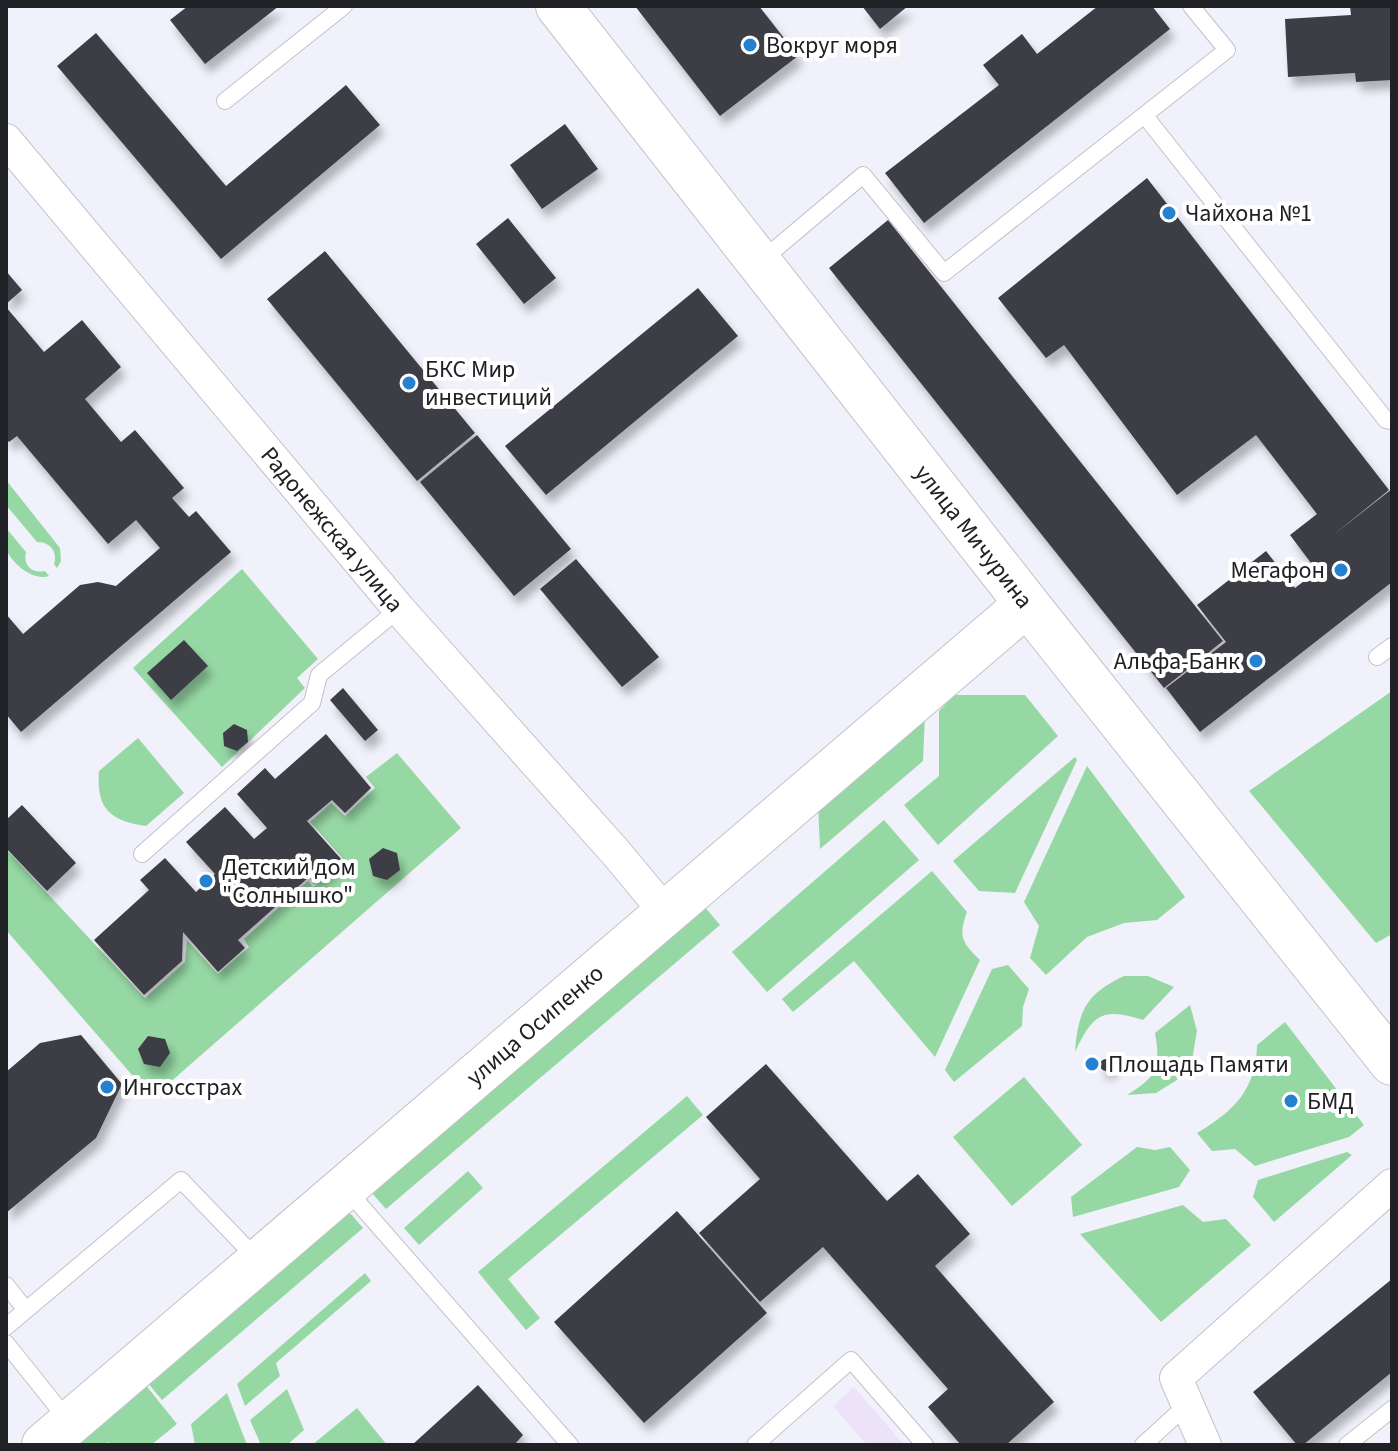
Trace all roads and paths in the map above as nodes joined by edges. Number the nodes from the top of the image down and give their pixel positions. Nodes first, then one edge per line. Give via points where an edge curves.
1 (344, 6) edge
2 (558, 6) edge
3 (1191, 6) edge
4 (225, 101) dead end
5 (1145, 116) junction
6 (6, 140) edge
7 (759, 262) junction
8 (1392, 421) edge
9 (1027, 604) junction
10 (399, 609) junction
11 (1392, 646) edge
12 (1377, 657) dead end
13 (142, 854) dead end
14 (666, 913) junction
15 (1392, 1063) edge
16 (1392, 1185) edge
17 (345, 1188) junction
18 (259, 1261) junction
19 (6, 1285) edge
20 (26, 1310) junction
21 (6, 1327) edge
22 (6, 1343) edge
23 (1182, 1391) junction
24 (1392, 1409) edge
25 (57, 1434) edge
26 (570, 1445) edge
27 (755, 1445) edge
28 (925, 1445) edge
29 (1143, 1445) edge
30 (1205, 1445) edge
31 (1347, 1445) edge

1 - 4 lane
2 - 7 main road, улица Мичурина
3 - 5 lane via 1227,50
5 - 7 lane via 944,273 863,175
5 - 8 lane via 1386,420
6 - 10 street, Радонежская улица
7 - 9 main road, улица Мичурина
9 - 14 main road, улица Осипенко
9 - 15 main road, улица Мичурина
10 - 13 lane via 319,675 312,703
10 - 14 street, Радонежская улица
11 - 12 lane
14 - 17 main road, улица Осипенко
16 - 23 street
17 - 18 main road, улица Осипенко
17 - 26 lane
18 - 20 lane via 181,1180
18 - 25 main road, улица Осипенко
19 - 20 lane
20 - 21 lane
22 - 25 lane
23 - 29 lane
23 - 30 street
24 - 31 lane
27 - 28 lane via 851,1360

